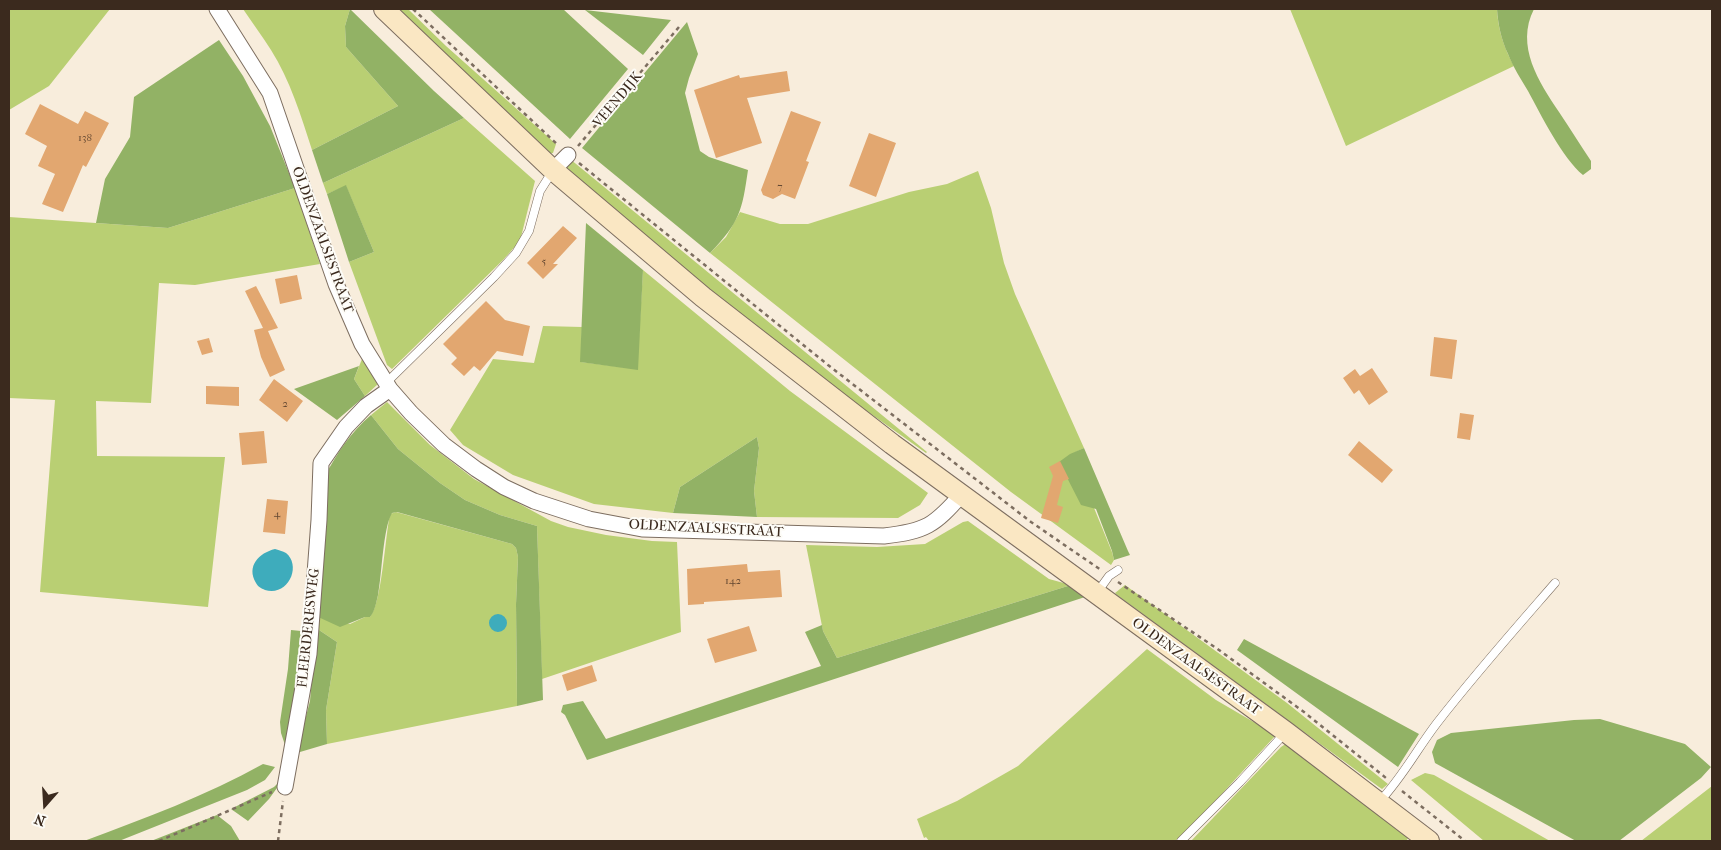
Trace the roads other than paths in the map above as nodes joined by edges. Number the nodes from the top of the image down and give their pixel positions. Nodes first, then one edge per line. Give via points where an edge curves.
1 (217, 9) edge
2 (384, 9) edge
3 (568, 155) road end
4 (553, 170) junction
5 (388, 386) junction
6 (962, 494) junction
7 (1118, 570) dead end
8 (1555, 582) dead end
9 (1096, 594) junction
10 (1286, 732) junction
11 (285, 787) road end
12 (1379, 802) junction
13 (1181, 841) edge
14 (1429, 841) edge

1 - 5 street, OLDENZAALSESTRAAT via 270,93 336,284 362,344
2 - 4 main road, OLDENZAALSESTRAAT
3 - 4 street
4 - 5 lane via 540,191 528,231 516,253
4 - 6 main road, OLDENZAALSESTRAAT via 703,297 892,444
5 - 6 street, OLDENZAALSESTRAAT via 444,445 504,487 534,501 589,519 642,529 884,536 929,526 945,514
5 - 11 street, FLEERDERESWEG via 352,420 322,463 309,654
6 - 9 main road, OLDENZAALSESTRAAT
7 - 9 lane via 1109,576
8 - 12 lane via 1469,682 1428,734 1395,785
9 - 10 main road, OLDENZAALSESTRAAT
10 - 12 main road, OLDENZAALSESTRAAT
10 - 13 lane
12 - 14 main road, OLDENZAALSESTRAAT

